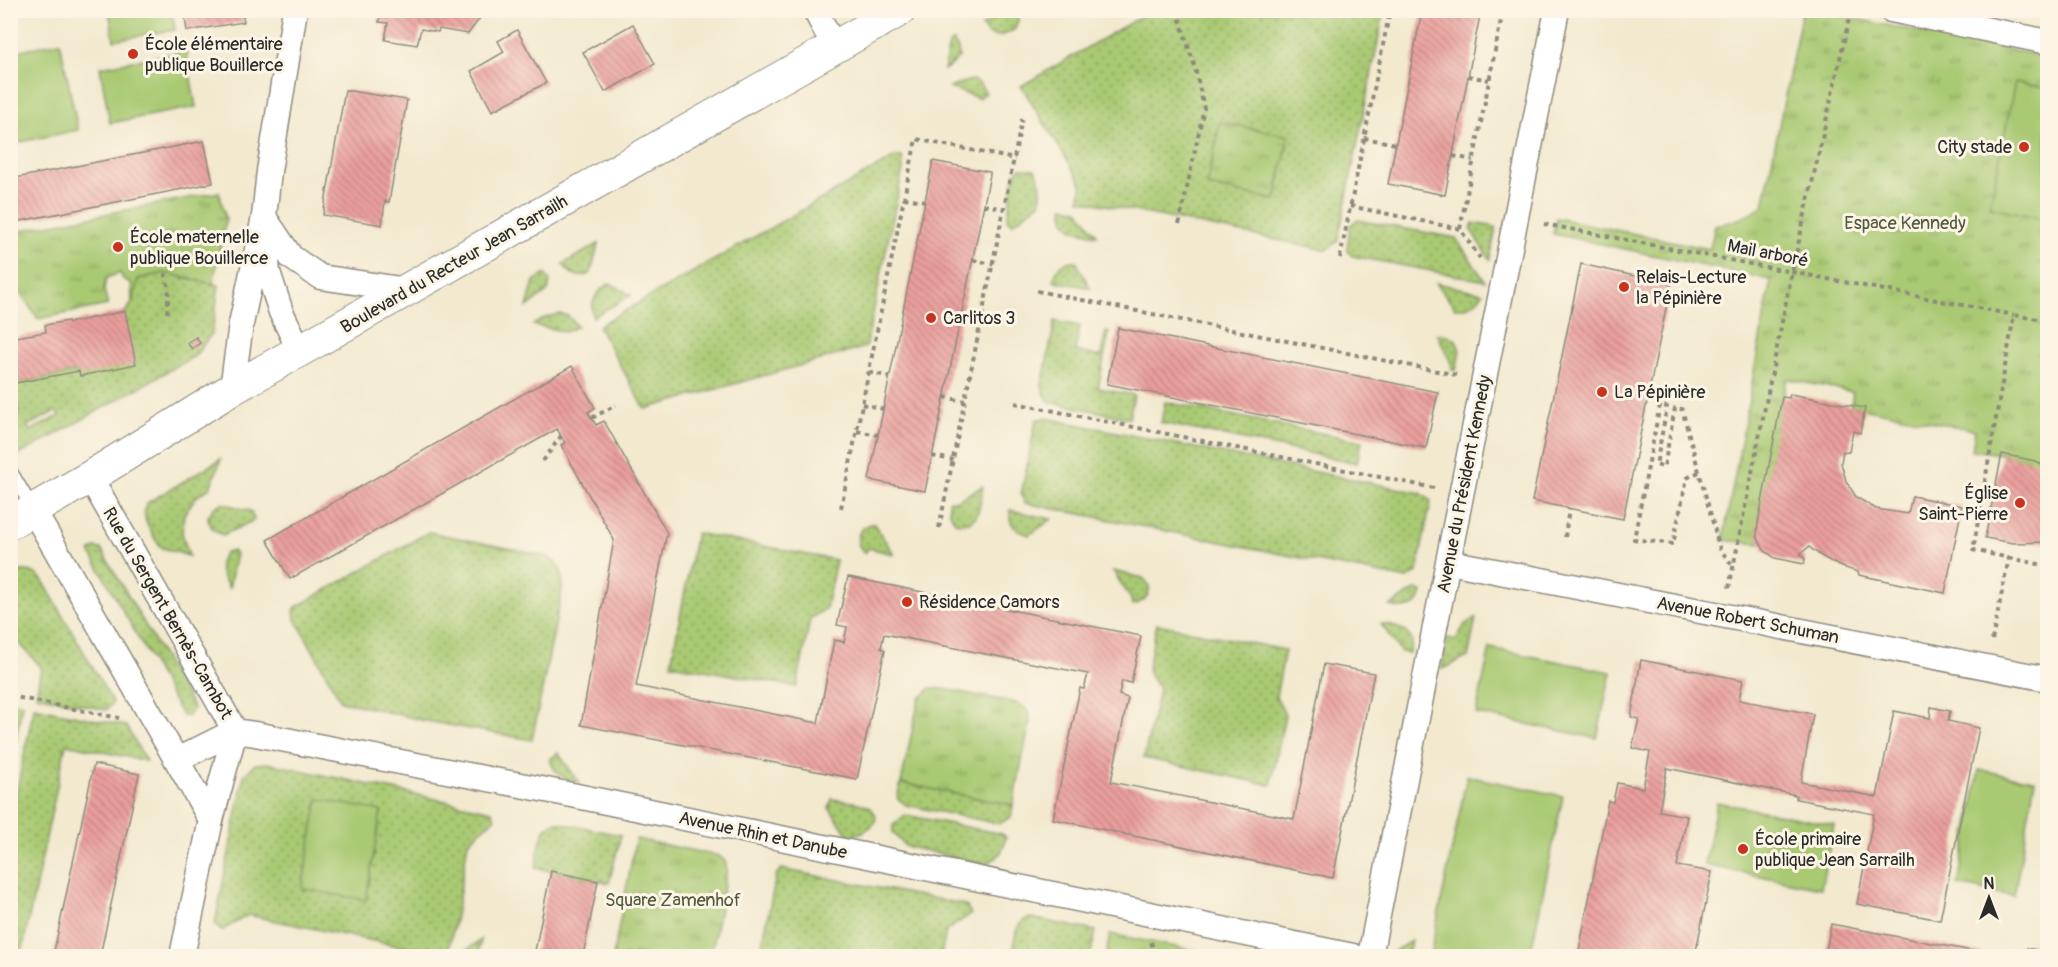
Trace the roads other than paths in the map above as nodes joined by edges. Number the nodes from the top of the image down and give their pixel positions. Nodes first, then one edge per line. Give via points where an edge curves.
1 (295, 10) edge
2 (815, 10) edge
3 (900, 10) edge
4 (1557, 10) edge
5 (1891, 10) edge
6 (2048, 42) edge
7 (834, 46) junction
8 (264, 217) junction
9 (407, 290) junction
10 (300, 351) junction
11 (232, 389) junction
12 (10, 471) edge
13 (90, 477) junction
14 (22, 516) edge
15 (1449, 561) junction
16 (2048, 679) edge
17 (235, 731) junction
18 (177, 760) junction
19 (211, 820) junction
20 (1267, 948) edge
21 (182, 957) edge
22 (1353, 957) edge
23 (1370, 957) edge

1 - 8 street
2 - 7 street
3 - 7 street, Boulevard du Recteur Jean Sarrailh
4 - 15 street, Avenue du Président Kennedy
5 - 6 street
7 - 9 street, Boulevard du Recteur Jean Sarrailh
8 - 9 street via 291,257 320,277
8 - 10 street via 268,272
8 - 11 street via 241,324
9 - 10 street, Boulevard du Recteur Jean Sarrailh
10 - 11 street, Boulevard du Recteur Jean Sarrailh
11 - 13 street, Boulevard du Recteur Jean Sarrailh
12 - 14 lane
13 - 14 street, Boulevard du Recteur Jean Sarrailh
13 - 17 street, Rue du Sergent Bernès-Cambot
14 - 18 street
15 - 16 street, Avenue Robert Schuman
15 - 23 street, Avenue du Président Kennedy
17 - 18 street
17 - 19 street, Rue du Sergent Bernès-Cambot
17 - 20 street, Avenue Rhin et Danube via 572,795
18 - 19 street
19 - 21 street, Rue du Sergent Bernès-Cambot
20 - 22 street, Avenue Rhin et Danube

